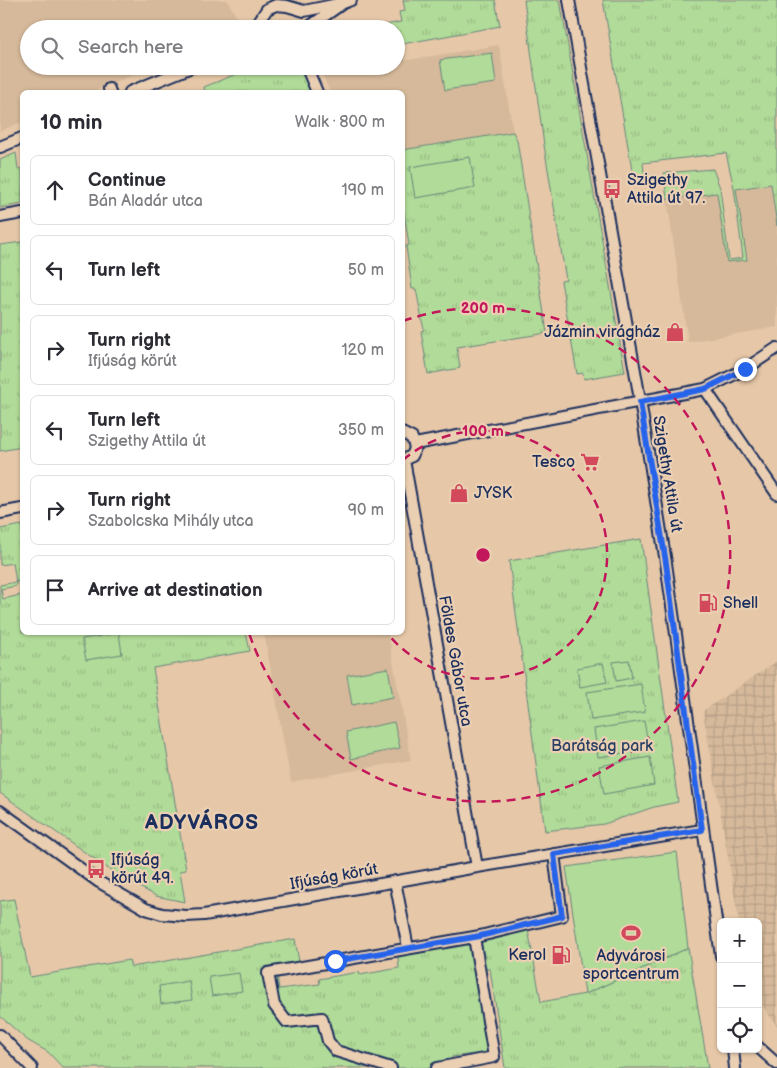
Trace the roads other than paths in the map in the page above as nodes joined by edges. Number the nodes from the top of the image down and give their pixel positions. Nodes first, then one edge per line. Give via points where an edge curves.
1 (569, 0) edge
2 (347, 2) edge
3 (281, 4) edge
4 (267, 5) edge
5 (261, 20) edge
6 (302, 20) edge
7 (318, 20) edge
8 (172, 75) edge
9 (310, 75) edge
10 (135, 90) edge
11 (316, 90) edge
12 (20, 139) edge
13 (0, 147) edge
14 (20, 213) edge
15 (0, 217) edge
16 (777, 348) edge
17 (705, 389) junction
18 (640, 402) junction
19 (405, 434) edge
20 (415, 444) junction
21 (405, 459) edge
22 (405, 471) edge
23 (777, 494) edge
24 (20, 509) edge
25 (0, 513) edge
26 (0, 810) edge
27 (702, 830) junction
28 (554, 854) junction
29 (477, 867) junction
30 (395, 881) junction
31 (717, 929) edge
32 (474, 937) junction
33 (408, 948) junction
34 (0, 1035) edge
35 (762, 1051) edge
36 (733, 1053) edge
37 (777, 1064) edge
38 (32, 1068) edge
39 (391, 1068) edge
40 (438, 1068) edge
41 (735, 1068) edge

1 - 18 street, Szigethy Attila út
2 - 3 street via 304,11
2 - 7 street
3 - 4 street
3 - 6 street
4 - 5 street
8 - 10 street
9 - 11 street
12 - 13 street
14 - 15 street
16 - 17 street
17 - 18 street
17 - 23 street
18 - 20 street
18 - 27 street, Szigethy Attila út via 666,563
19 - 20 street
20 - 21 street via 413,454
22 - 29 street, Földes Gábor utca
24 - 25 street
26 - 30 street, Ifjúság körút via 99,882 146,909 162,914 204,916
27 - 28 street, Ifjúság körút
27 - 31 street, Szigethy Attila út
28 - 29 street, Ifjúság körút
28 - 32 street via 562,916
29 - 30 street, Ifjúság körút
30 - 33 street
32 - 33 street
32 - 40 street via 494,1057
33 - 39 street via 268,973 274,1004 287,1022 322,1018 328,1040 336,1051
34 - 38 street
35 - 37 street
36 - 41 street

